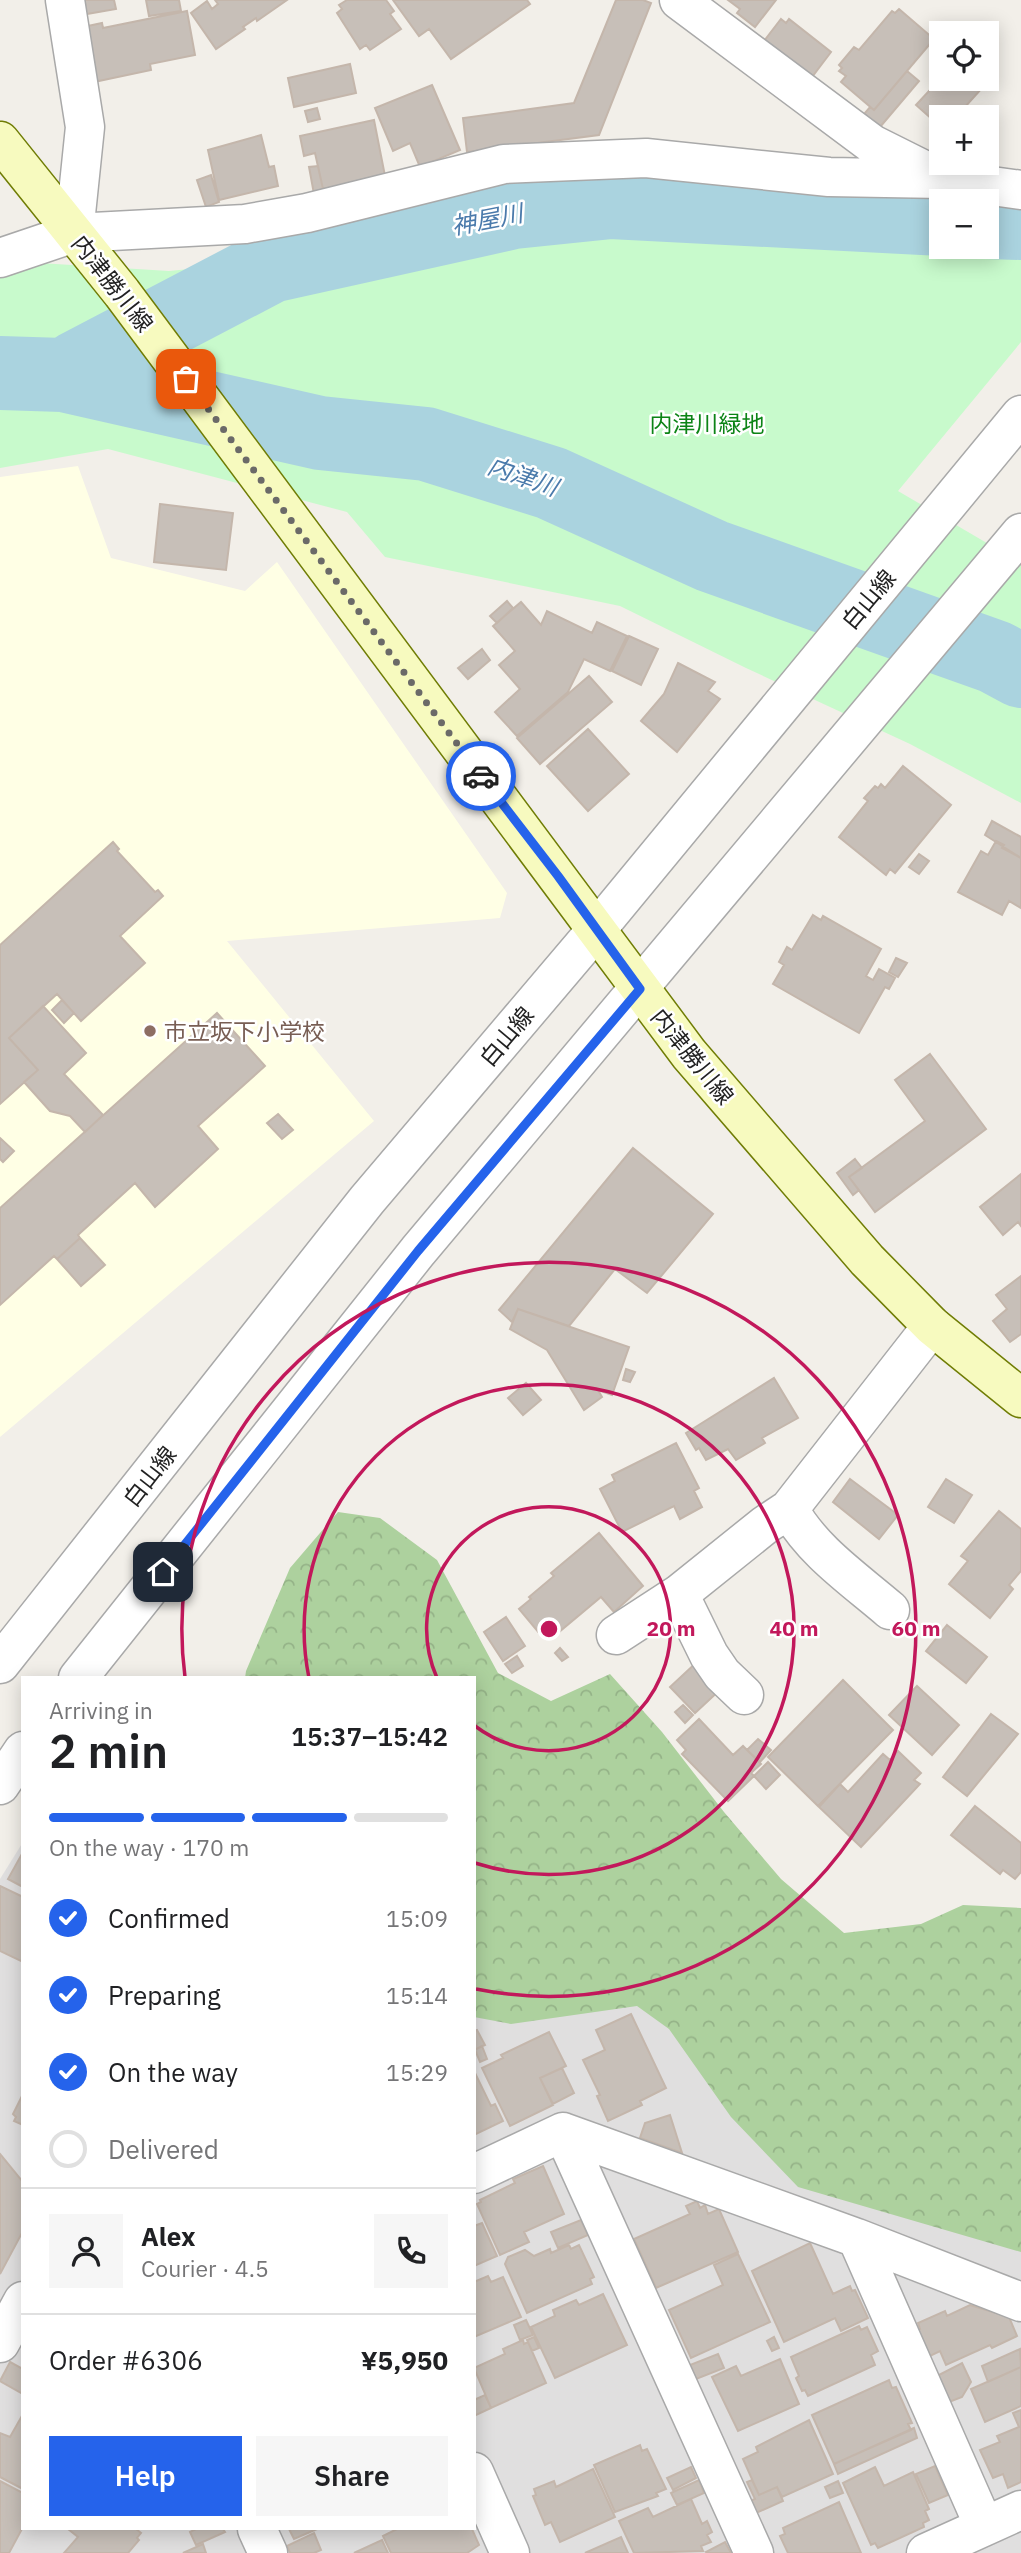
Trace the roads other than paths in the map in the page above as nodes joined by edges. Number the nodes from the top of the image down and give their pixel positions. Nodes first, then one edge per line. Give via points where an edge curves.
1 (65, 0) edge
2 (679, 0) edge
3 (0, 141) edge
4 (942, 179) junction
5 (1021, 190) edge
6 (74, 233) junction
7 (0, 258) edge
8 (1021, 415) edge
9 (1015, 540) edge
10 (597, 929) junction
11 (640, 989) junction
12 (932, 1326) junction
13 (1021, 1398) edge
14 (789, 1509) junction
15 (679, 1594) junction
16 (890, 1610) dead end
17 (616, 1635) dead end
18 (0, 1664) edge
19 (80, 1676) edge
20 (744, 1695) dead end
21 (21, 1754) edge
22 (0, 1784) edge
23 (563, 2132) junction
24 (476, 2173) edge
25 (857, 2238) junction
26 (1021, 2302) edge
27 (21, 2305) edge
28 (0, 2343) edge
29 (476, 2476) edge
30 (1021, 2510) edge
31 (984, 2526) junction
32 (257, 2530) edge
33 (268, 2553) edge
34 (510, 2553) edge
35 (754, 2553) edge
36 (926, 2553) edge

1 - 6 street via 85,127
2 - 4 street via 872,144
3 - 6 main road, 内津勝川線
4 - 5 street
4 - 6 street via 828,177 646,158 504,164 245,224
6 - 7 street
6 - 10 main road, 内津勝川線
8 - 10 street, 白山線
9 - 11 street
10 - 11 main road, 内津勝川線
10 - 18 street, 白山線 via 367,1200
11 - 12 main road, 内津勝川線 via 689,1054 840,1229
11 - 19 street via 418,1251
12 - 13 main road, 内津勝川線
12 - 14 street
14 - 15 street
14 - 16 street via 813,1544
15 - 17 street
15 - 20 street via 709,1655
21 - 22 street
23 - 24 street
23 - 25 street
23 - 35 street
25 - 26 street
25 - 31 street
27 - 28 street
29 - 34 street
30 - 31 street
31 - 36 street
32 - 33 street

